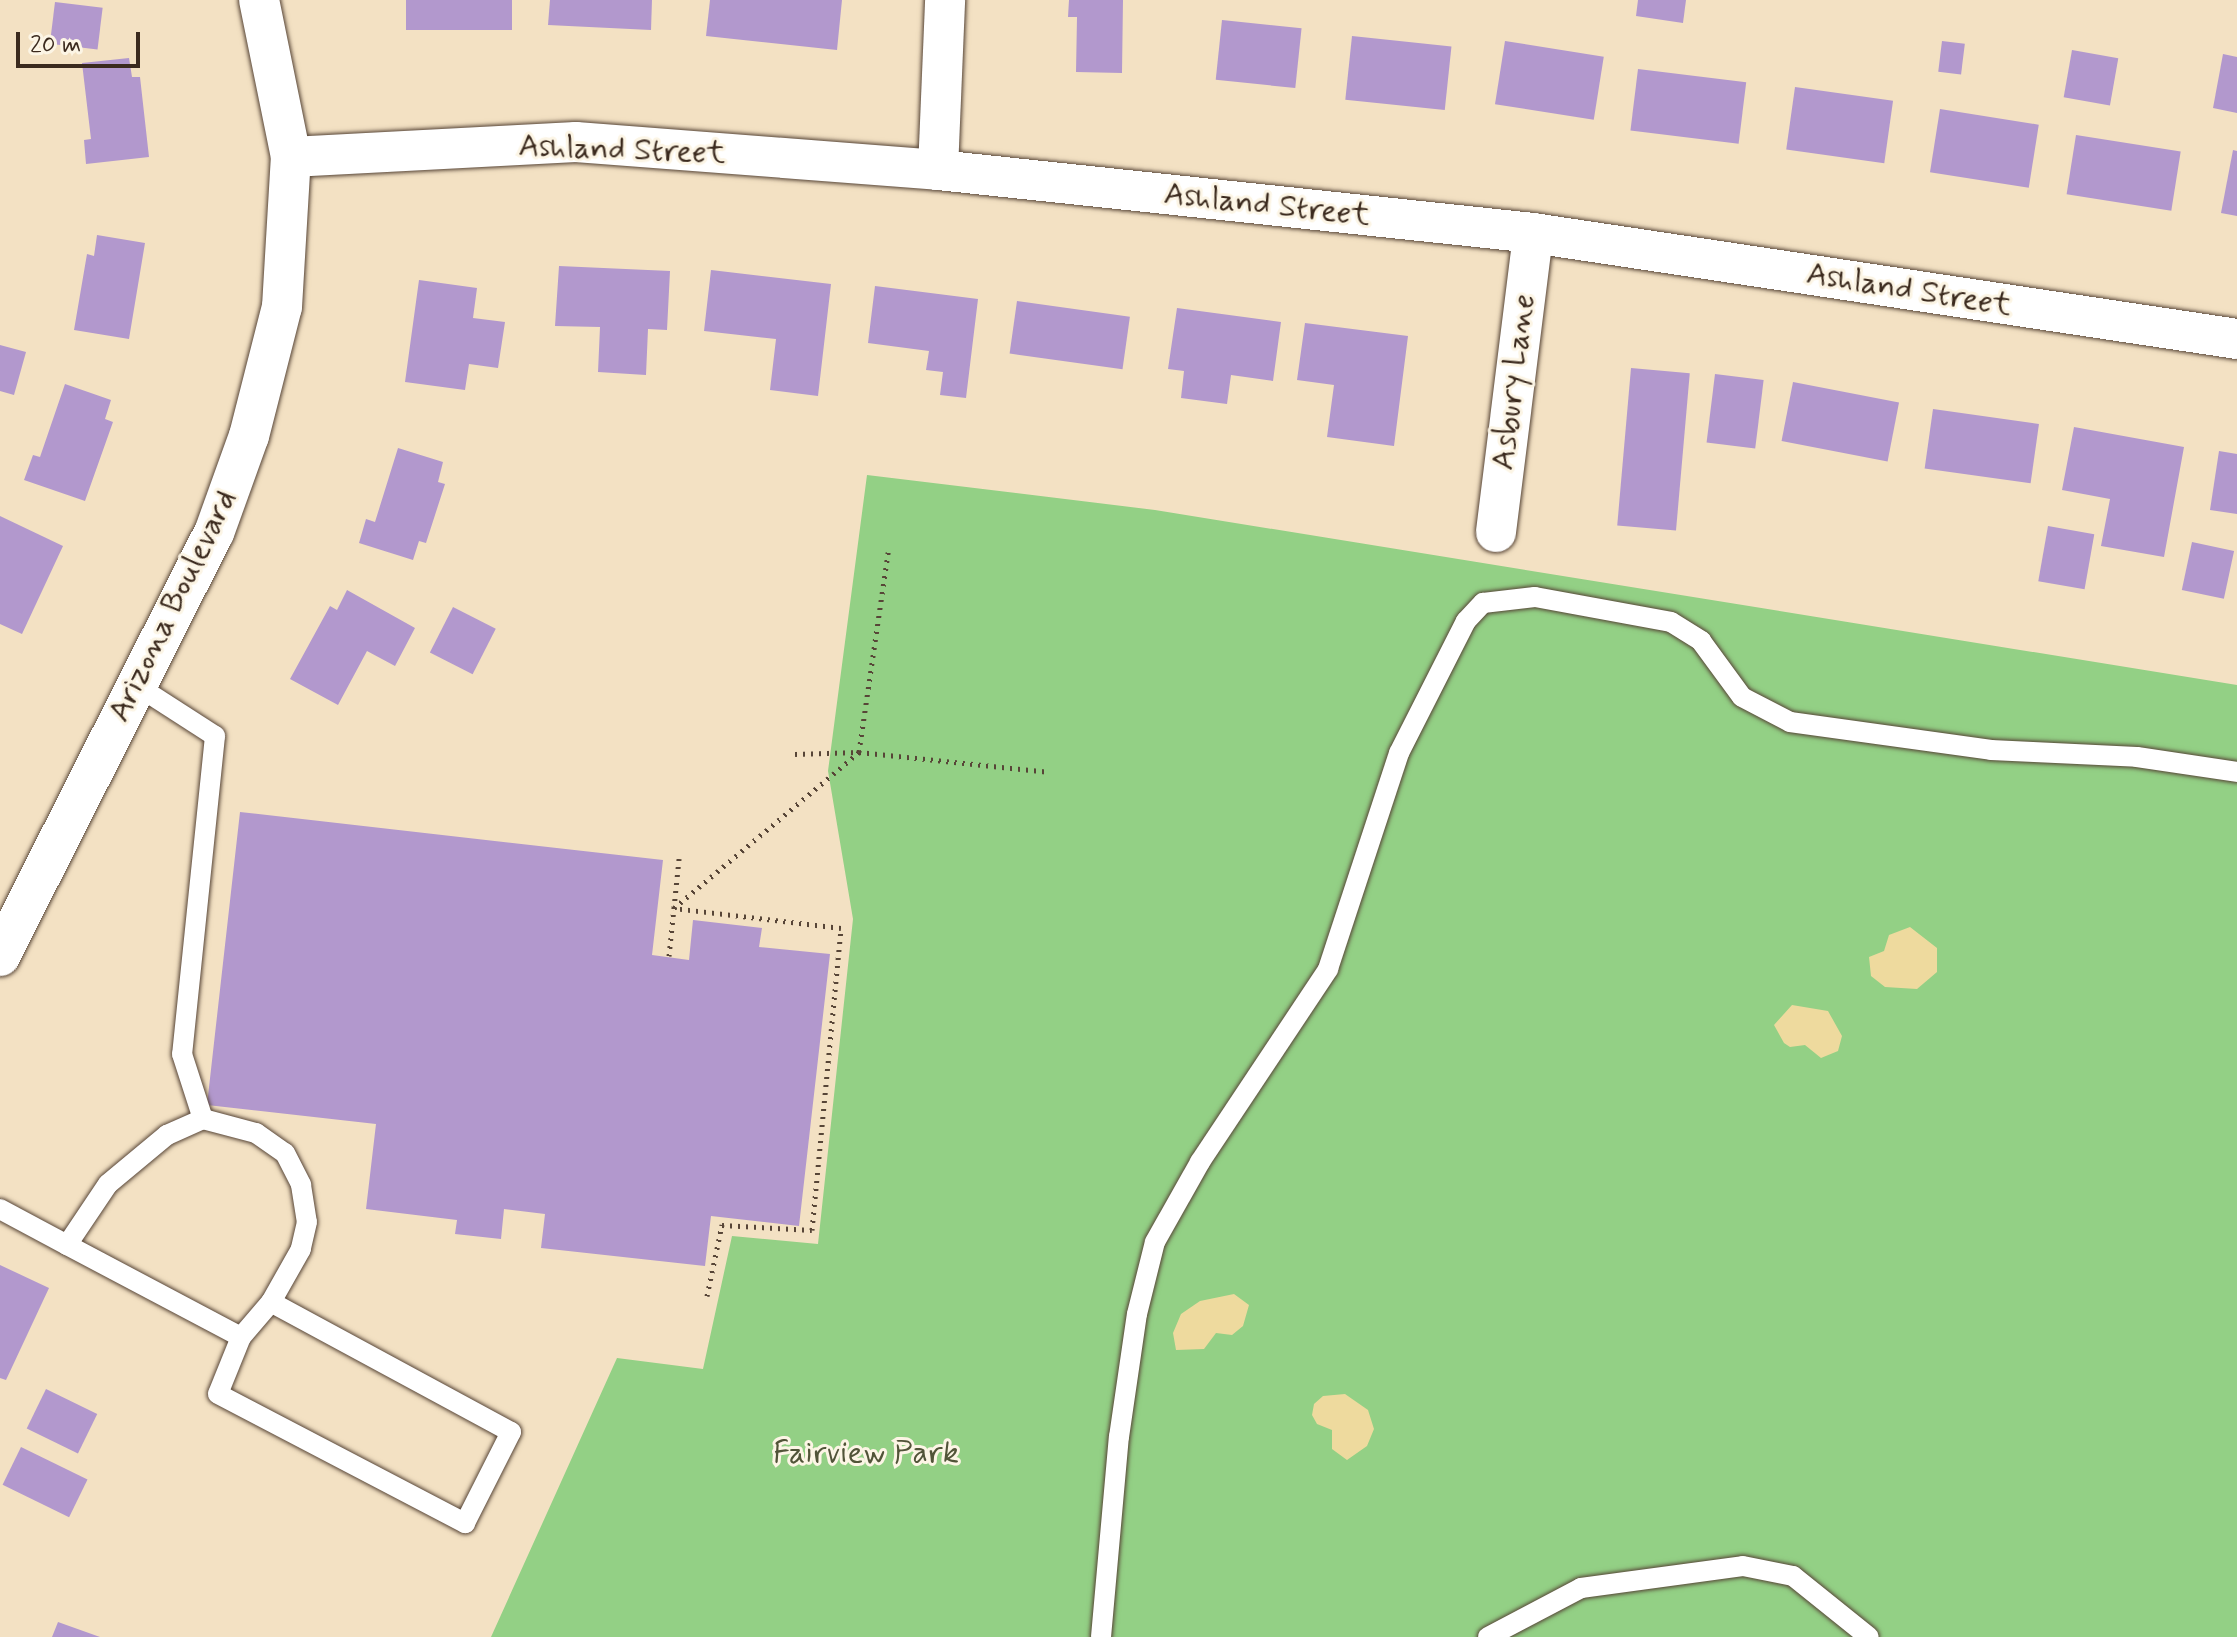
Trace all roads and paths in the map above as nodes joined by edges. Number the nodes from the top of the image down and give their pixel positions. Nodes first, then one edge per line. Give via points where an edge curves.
1 (259, 0) edge
2 (945, 0) edge
3 (291, 157) junction
4 (938, 170) junction
5 (1533, 233) junction
6 (2237, 339) edge
7 (1496, 532) dead end
8 (888, 552) dead end
9 (136, 685) junction
10 (859, 752) junction
11 (795, 754) dead end
12 (1048, 772) dead end
13 (2237, 772) edge
14 (679, 859) dead end
15 (674, 908) junction
16 (0, 956) edge
17 (669, 956) dead end
18 (203, 1119) junction
19 (0, 1209) edge
20 (67, 1245) junction
21 (707, 1296) dead end
22 (271, 1302) junction
23 (241, 1337) junction
24 (1101, 1637) edge
25 (1488, 1637) edge
26 (1869, 1637) edge

1 - 3 street, Arizona Boulevard
2 - 4 street
3 - 4 street, Ashland Street via 576,142
3 - 9 street, Arizona Boulevard via 282,307 249,436 214,533
4 - 5 street, Ashland Street
5 - 6 street, Ashland Street
5 - 7 street, Asbury Lane
8 - 10 path
9 - 16 street, Arizona Boulevard
9 - 18 lane via 215,736 182,1054
10 - 11 path
10 - 12 path
10 - 15 path
13 - 24 lane via 2137,757 1991,750 1790,722 1754,707 1701,641 1671,622 1535,597 1483,603 1466,621 1399,753 1328,969 1200,1162 1155,1242 1137,1314 1119,1437
14 - 15 path
15 - 17 path
15 - 21 path via 841,928 812,1230 722,1225
18 - 20 lane via 167,1135 108,1184
18 - 22 lane via 256,1133 285,1153 301,1185 307,1222 301,1249
19 - 20 lane
20 - 23 lane
22 - 23 lane
22 - 23 lane via 511,1432 465,1523 218,1394
25 - 26 lane via 1581,1588 1743,1566 1793,1576

